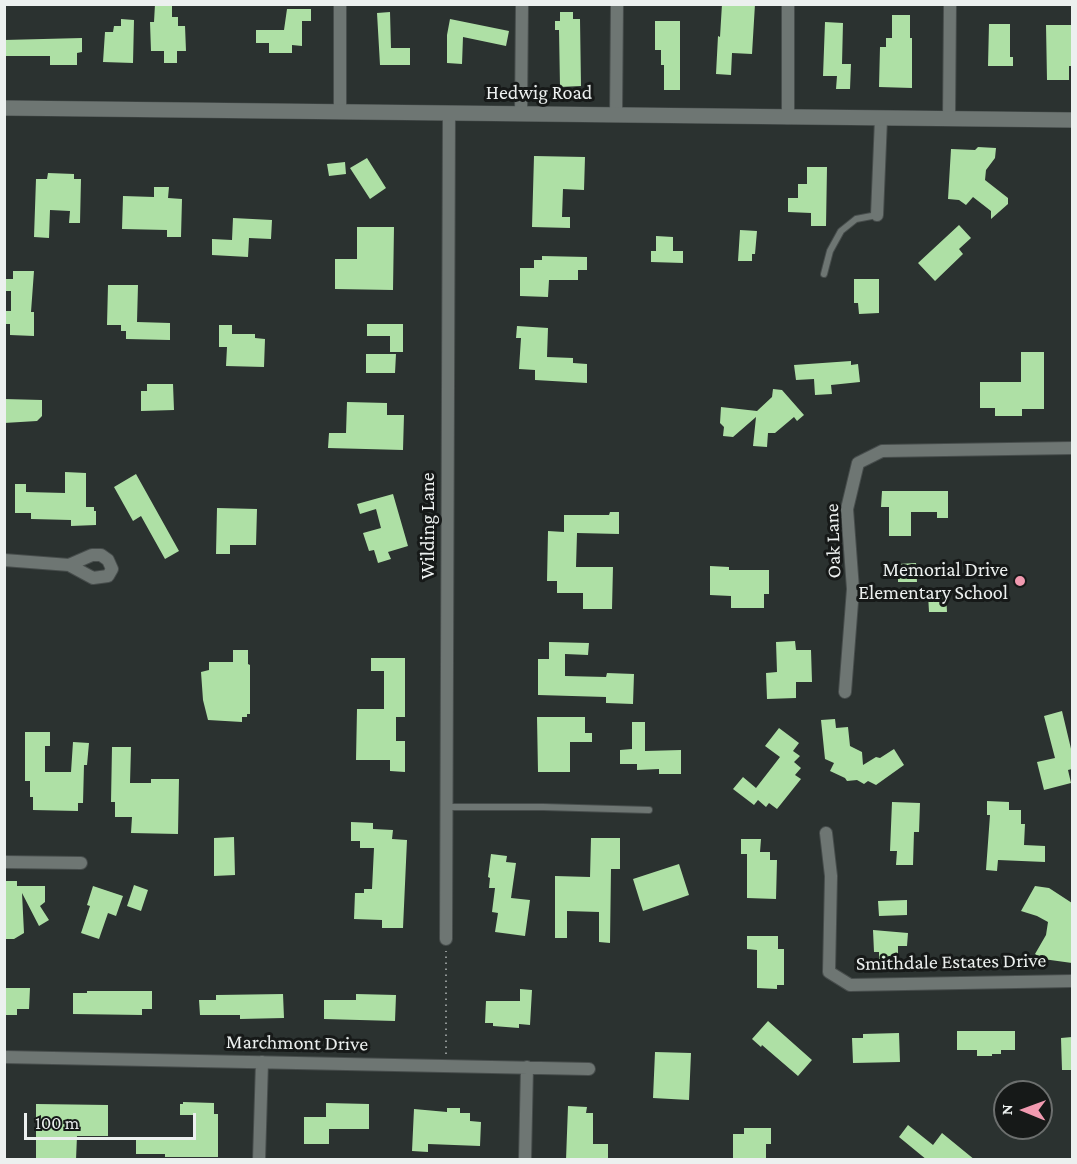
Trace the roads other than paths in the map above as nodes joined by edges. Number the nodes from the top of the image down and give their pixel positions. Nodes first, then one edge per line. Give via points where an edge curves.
1 (340, 4) edge
2 (522, 4) edge
3 (617, 4) edge
4 (788, 4) edge
5 (950, 4) edge
6 (4, 108) edge
7 (340, 112) junction
8 (449, 114) junction
9 (521, 114) junction
10 (616, 115) junction
11 (788, 118) junction
12 (881, 119) junction
13 (950, 119) junction
14 (1072, 120) edge
15 (877, 215) joint
16 (824, 274) dead end
17 (1072, 447) edge
18 (4, 560) edge
19 (69, 565) dead end
20 (845, 692) dead end
21 (447, 807) junction
22 (649, 810) dead end
23 (826, 833) dead end
24 (4, 862) edge
25 (81, 863) dead end
26 (446, 939) road end
27 (1072, 981) edge
28 (4, 1057) edge
29 (262, 1062) junction
30 (526, 1067) junction
31 (589, 1069) dead end
32 (259, 1160) edge
33 (525, 1160) edge

1 - 7 street
2 - 9 street
3 - 10 street
4 - 11 street
5 - 13 street
6 - 7 street, Hedwig Road
7 - 8 street, Hedwig Road
8 - 9 street, Hedwig Road
8 - 21 street, Wilding Lane
9 - 10 street, Hedwig Road
10 - 11 street, Hedwig Road
11 - 12 street, Hedwig Road
12 - 13 street, Hedwig Road
12 - 15 street
13 - 14 street, Hedwig Road
15 - 16 lane via 856,219 841,231
17 - 20 street, Oak Lane via 882,451 858,463 847,508 854,589
18 - 19 street
21 - 22 lane
21 - 26 street, Wilding Lane
23 - 27 street, Smithdale Estates Drive via 831,876 829,972 850,985
24 - 25 street
28 - 29 street, Marchmont Drive
29 - 30 street, Marchmont Drive
29 - 32 street
30 - 31 street, Marchmont Drive
30 - 33 street

